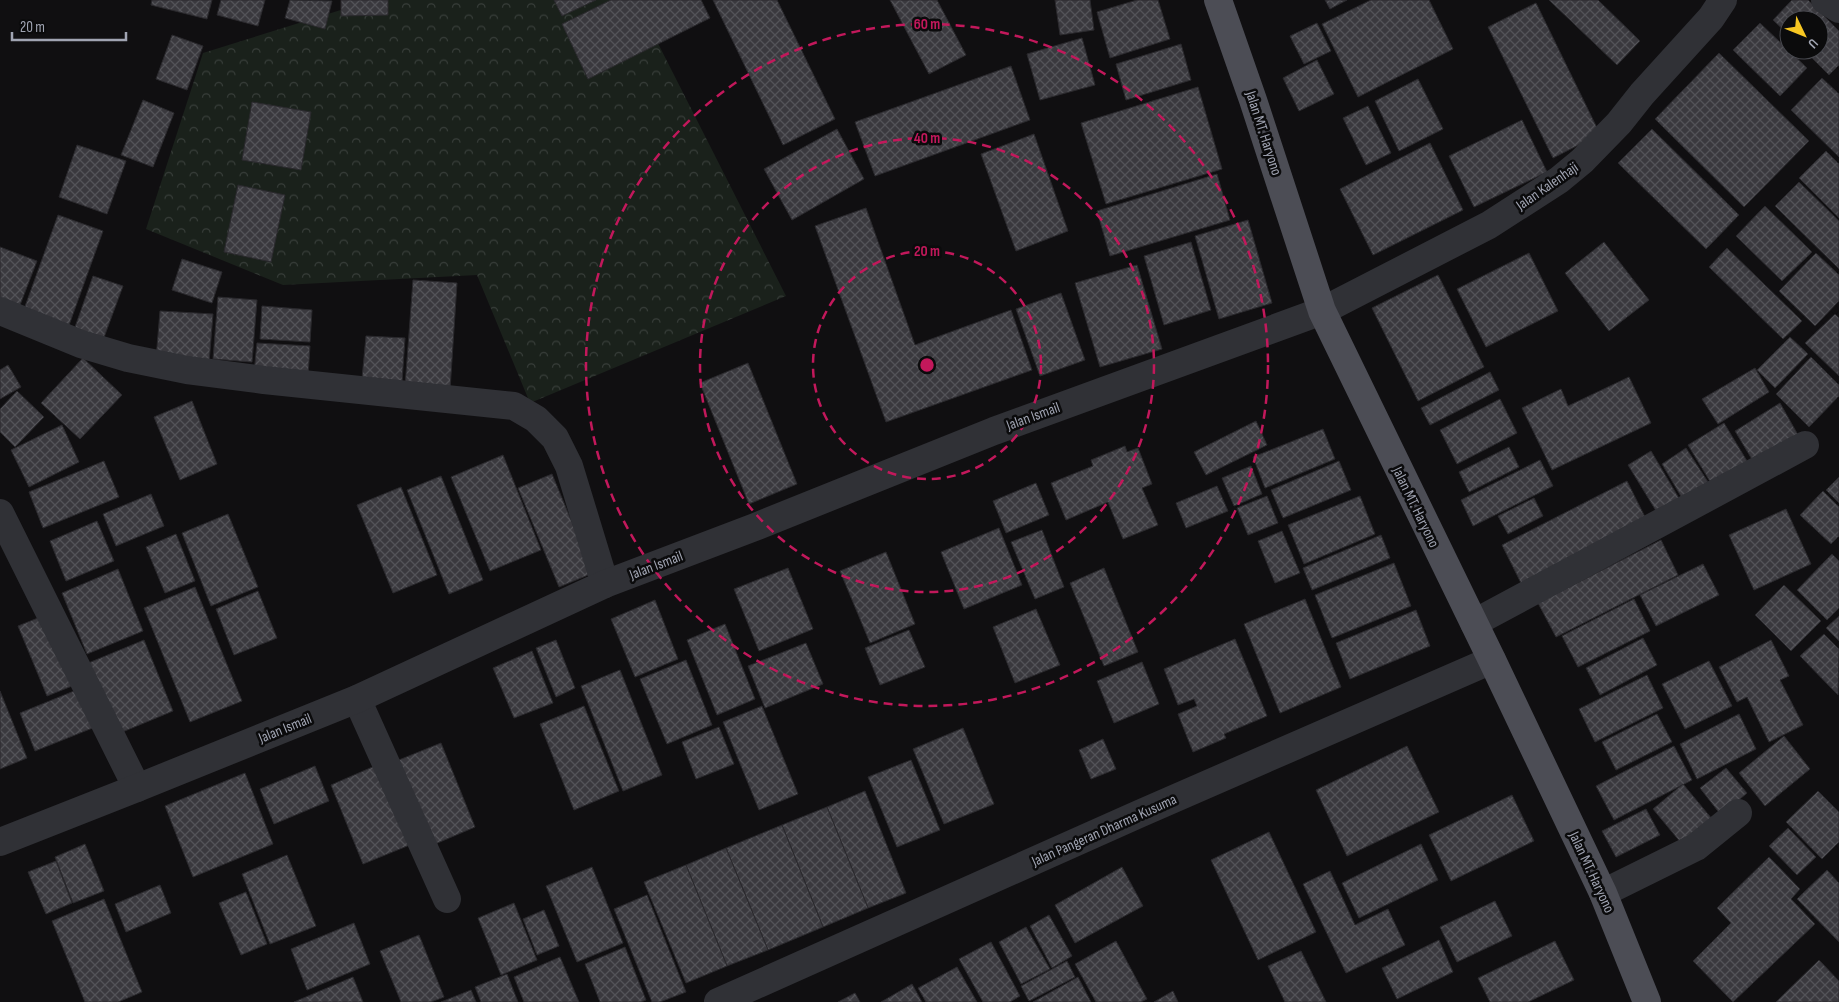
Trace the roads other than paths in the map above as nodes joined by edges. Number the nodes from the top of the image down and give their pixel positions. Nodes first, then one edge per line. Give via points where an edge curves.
1 (1218, 0) edge
2 (1723, 0) edge
3 (1825, 0) edge
4 (1839, 9) edge
5 (0, 311) edge
6 (1322, 312) junction
7 (1805, 445) dead end
8 (0, 513) edge
9 (605, 584) junction
10 (1474, 624) junction
11 (1492, 660) junction
12 (357, 699) junction
13 (138, 788) junction
14 (1738, 813) dead end
15 (0, 842) edge
16 (1603, 893) junction
17 (447, 899) dead end
18 (764, 993) edge
19 (718, 1002) edge
20 (1647, 1002) edge

1 - 6 main road, Jalan MT. Haryono
2 - 6 street, Jalan Kalenhaji via 1619,123 1559,180 1489,225
3 - 4 street
5 - 9 street via 90,346 186,370 514,406 536,419 555,438 569,466
6 - 9 street, Jalan Ismail via 994,430
6 - 10 main road, Jalan MT. Haryono
7 - 10 street
8 - 13 street
9 - 12 street, Jalan Ismail
10 - 11 main road, Jalan MT. Haryono
11 - 16 main road, Jalan MT. Haryono
11 - 18 street, Jalan Pangeran Dharma Kusuma via 1130,818
12 - 13 street, Jalan Ismail
12 - 17 street
13 - 15 street, Jalan Ismail
14 - 16 street via 1696,847
16 - 20 main road, Jalan MT. Haryono
18 - 19 street, Jalan Pangeran Dharma Kusuma

